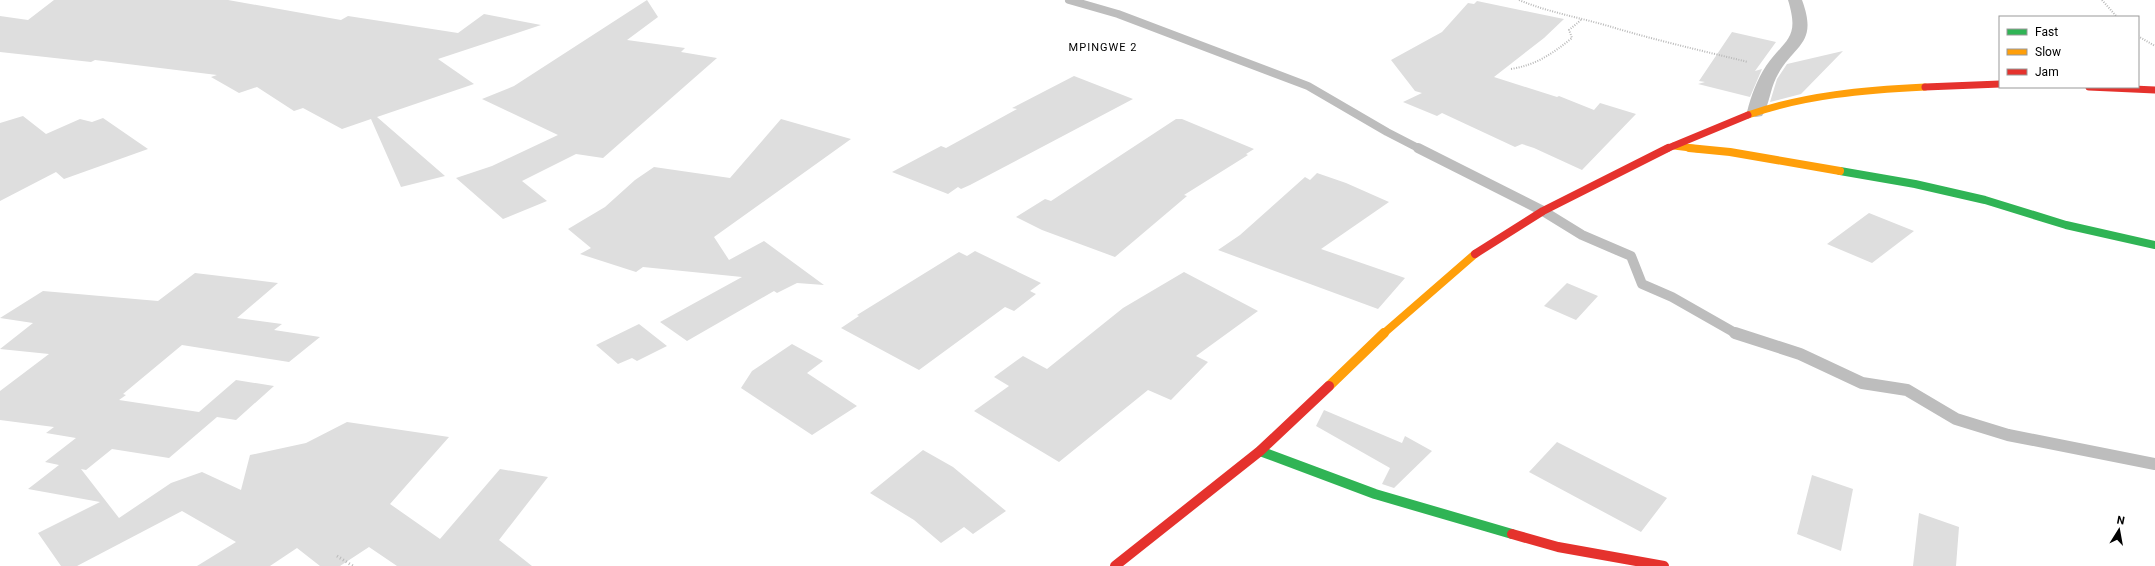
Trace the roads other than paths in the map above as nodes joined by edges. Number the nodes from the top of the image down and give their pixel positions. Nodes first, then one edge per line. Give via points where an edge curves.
1 (1796, 0) edge
2 (1999, 84) edge
3 (2112, 88) edge
4 (2155, 90) edge
5 (1756, 112) junction
6 (1671, 146) junction
7 (2155, 245) edge
8 (1260, 451) junction
9 (1115, 566) edge
10 (1664, 566) edge

1 - 5 street via 1800,16 1796,42 1774,67 1758,98
2 - 5 street via 1850,92
3 - 4 street
5 - 6 street
6 - 7 street via 1730,152 1937,189 1985,200 2066,225
6 - 8 street via 1543,211 1470,257 1392,326
8 - 9 street
8 - 10 street via 1375,494 1558,547

